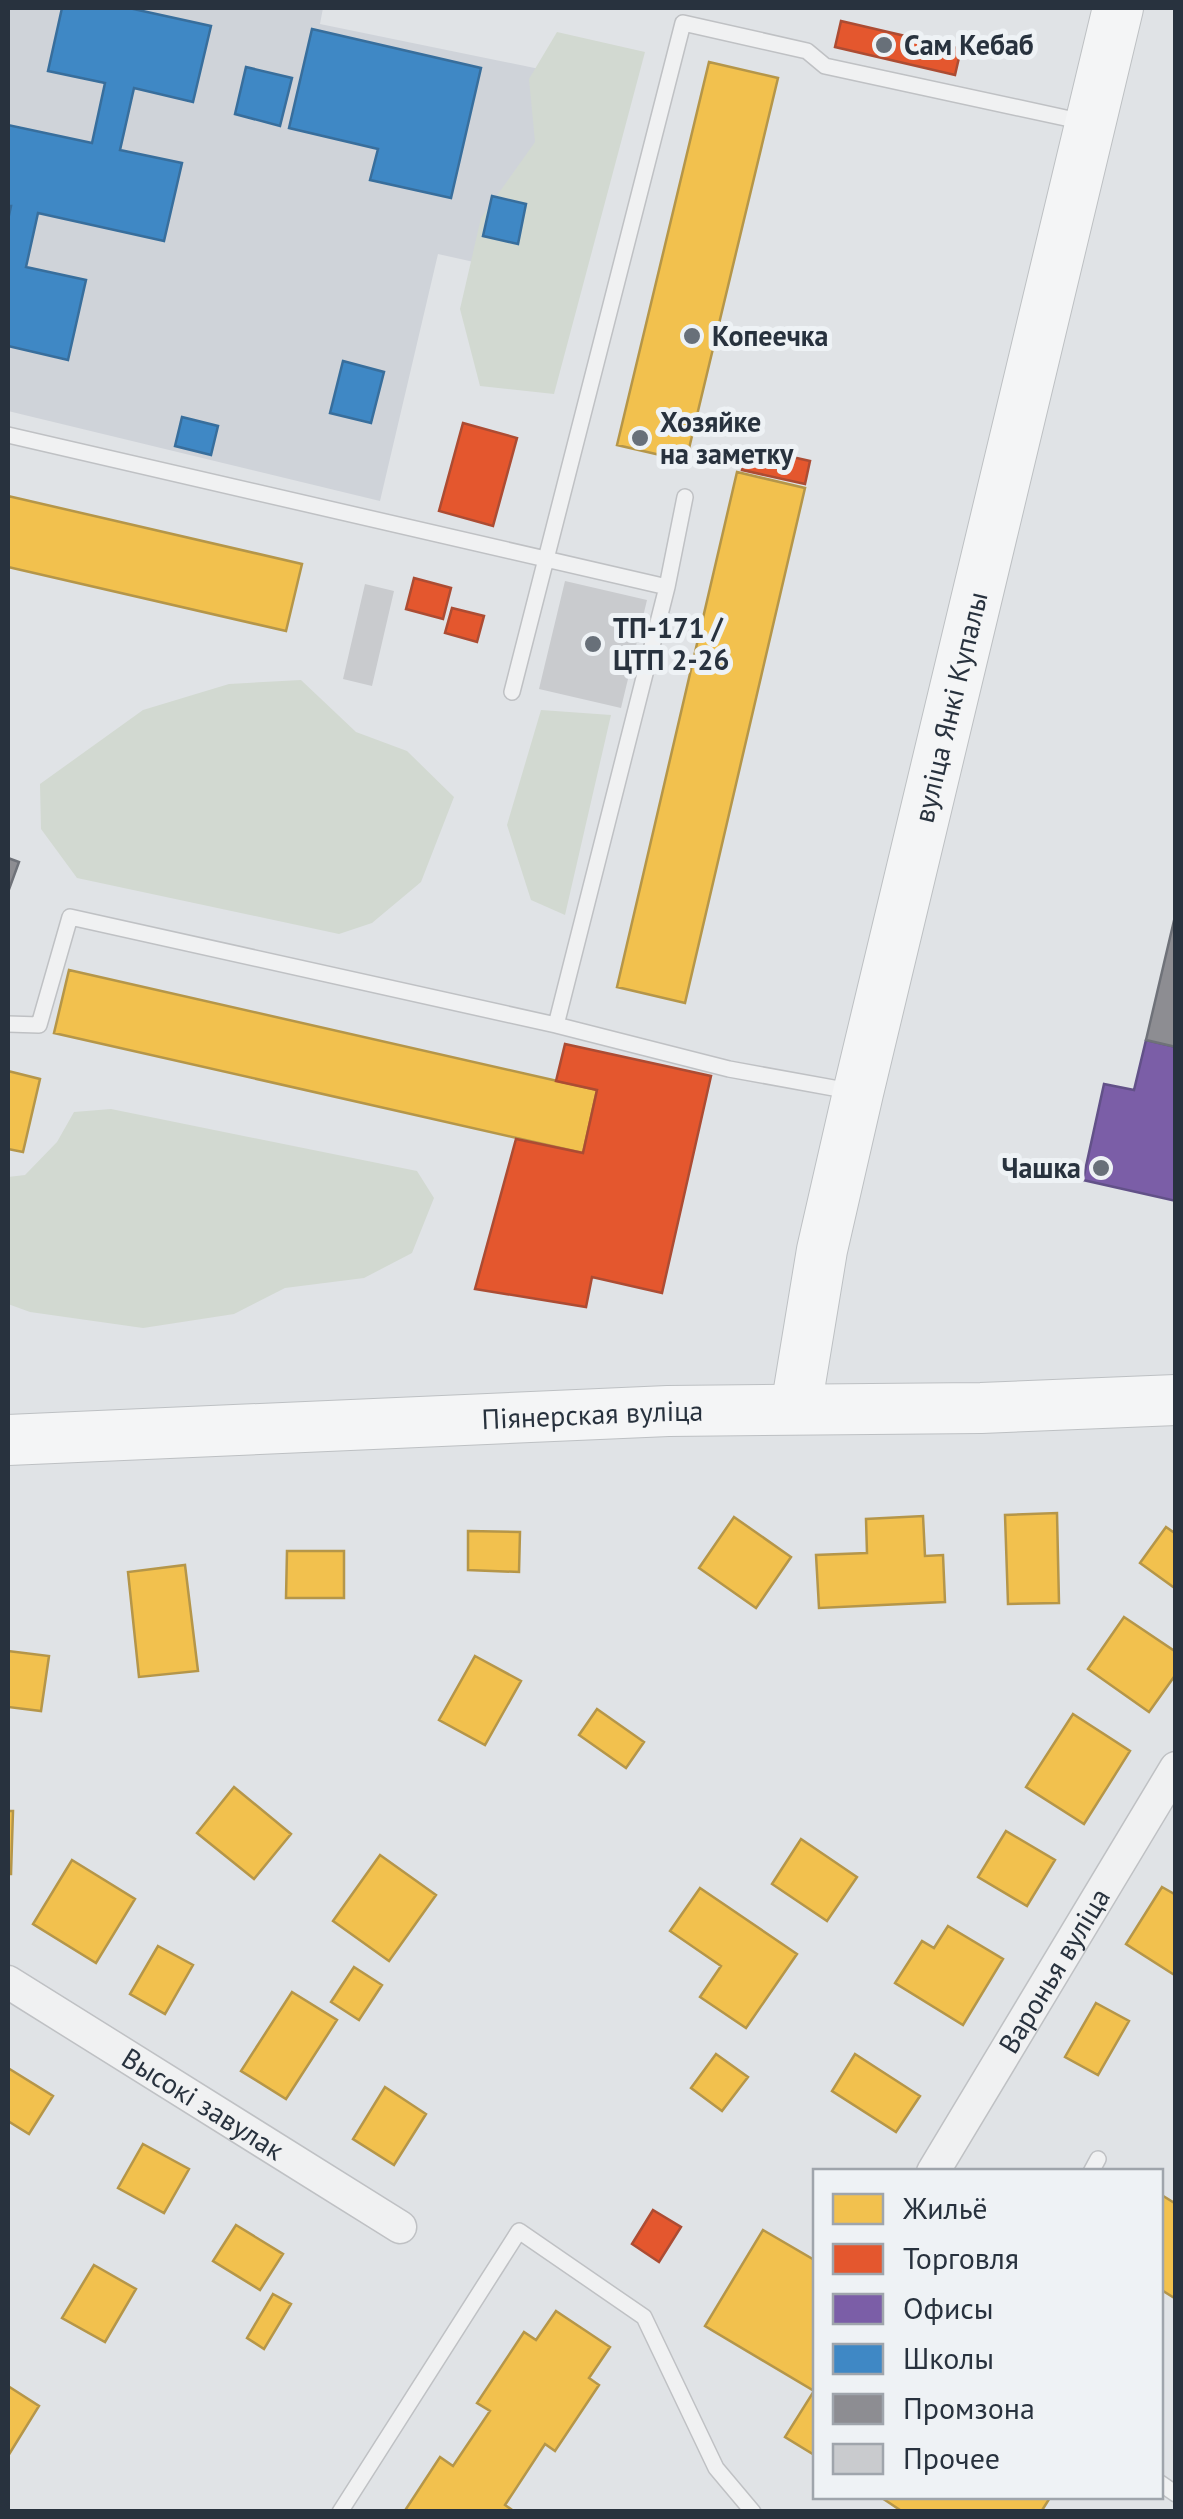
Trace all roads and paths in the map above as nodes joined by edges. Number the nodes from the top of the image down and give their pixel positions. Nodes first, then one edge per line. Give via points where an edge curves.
1 (1118, 8) edge
2 (1091, 124) junction
3 (8, 435) edge
4 (686, 497) dead end
5 (547, 560) junction
6 (667, 587) junction
7 (512, 692) dead end
8 (8, 1024) edge
9 (556, 1025) junction
10 (858, 1093) junction
11 (1176, 1400) edge
12 (796, 1408) junction
13 (8, 1440) edge
14 (1176, 1768) edge
15 (8, 1982) edge
16 (935, 2169) edge
17 (400, 2227) dead end
18 (340, 2512) edge
19 (753, 2512) edge

1 - 2 main road, вуліца Янкі Купалы
2 - 5 lane via 825,66 806,51 683,23
2 - 10 main road, вуліца Янкі Купалы
3 - 5 lane
4 - 6 lane
5 - 6 lane
5 - 7 lane
6 - 9 lane
8 - 9 lane via 39,1025 70,917
9 - 10 lane
10 - 12 main road, вуліца Янкі Купалы via 822,1250
11 - 12 main road, Піянерская вуліца
12 - 13 main road, Піянерская вуліца
14 - 16 street, Варонья вуліца
15 - 17 street, Высокі завулак
18 - 19 lane via 519,2231 644,2317 716,2468

